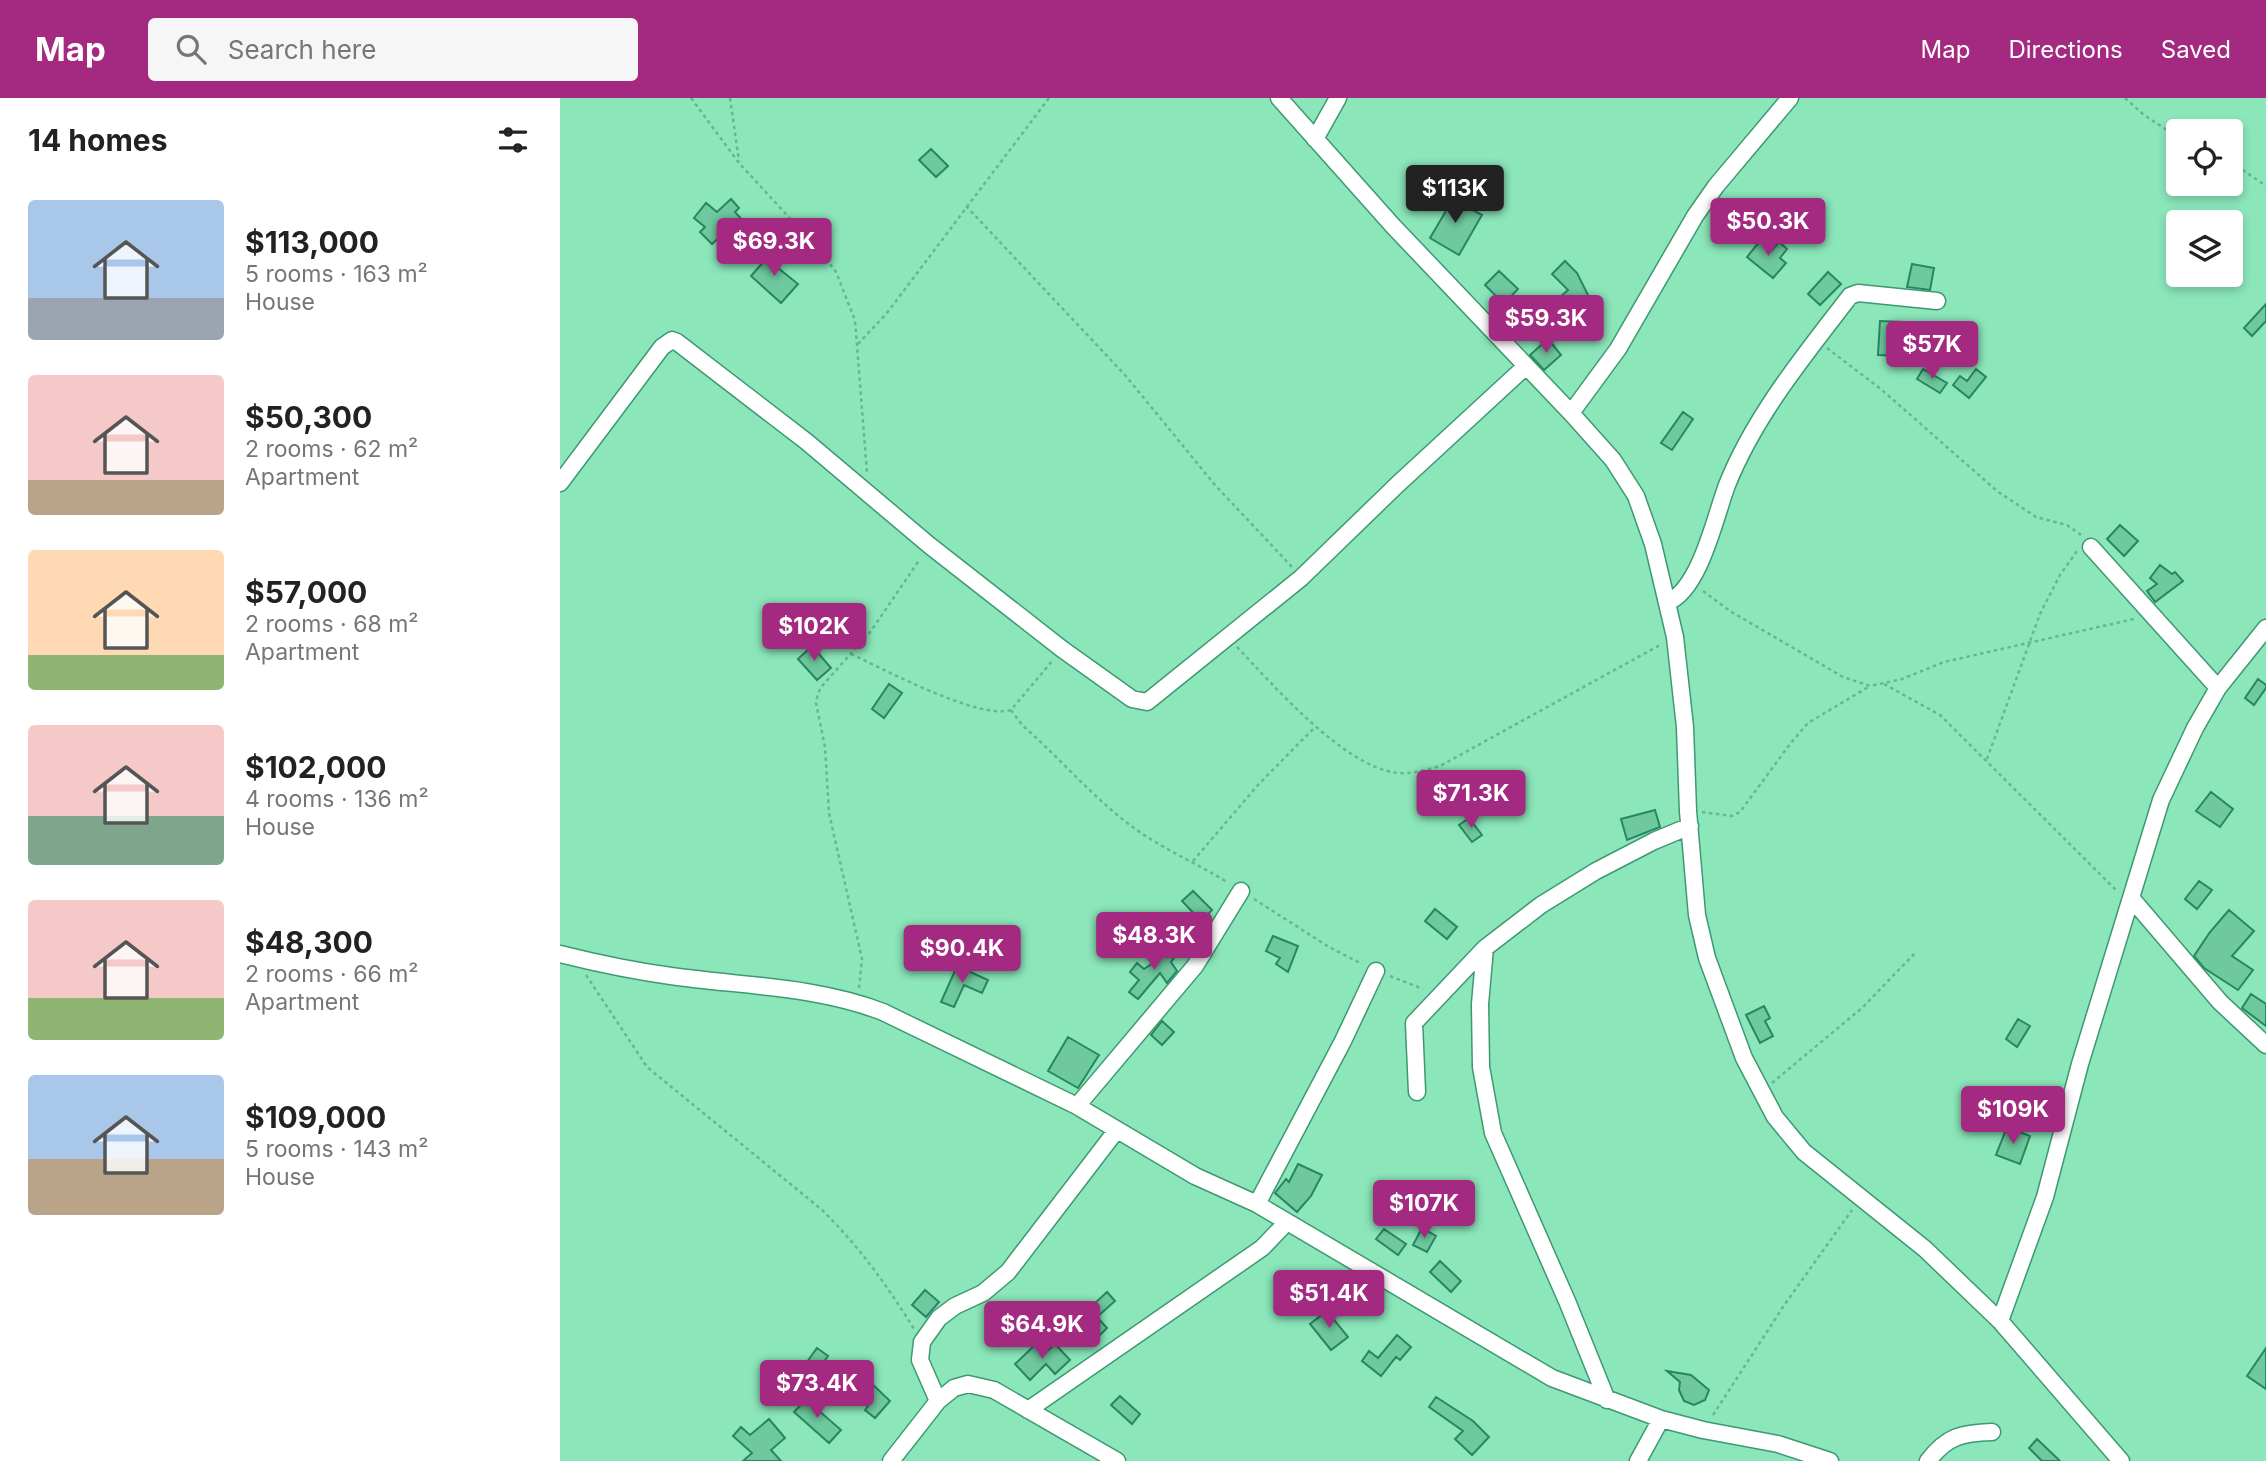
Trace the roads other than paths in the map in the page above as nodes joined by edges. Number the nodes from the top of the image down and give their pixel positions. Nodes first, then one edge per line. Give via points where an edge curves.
1 (1279, 98) edge
2 (1338, 98) edge
3 (1790, 98) edge
4 (1315, 139) junction
5 (1937, 301) dead end
6 (1525, 368) junction
7 (1571, 413) junction
8 (560, 483) edge
9 (2088, 544) road end
10 (1668, 602) junction
11 (2266, 628) edge
12 (2218, 688) junction
13 (1689, 819) junction
14 (1241, 891) road end
15 (2132, 902) junction
16 (1485, 948) junction
17 (568, 956) edge
18 (1376, 971) road end
19 (2266, 1045) edge
20 (1417, 1092) dead end
21 (1077, 1106) junction
22 (1116, 1130) junction
23 (1257, 1205) junction
24 (1287, 1222) junction
25 (2000, 1321) junction
26 (1607, 1400) junction
27 (938, 1401) junction
28 (1028, 1410) junction
29 (1661, 1419) junction
30 (1992, 1432) dead end
31 (891, 1461) edge
32 (1117, 1461) edge
33 (1638, 1461) edge
34 (1830, 1461) edge
35 (1928, 1461) edge
36 (2121, 1461) edge

1 - 4 street
2 - 4 street
3 - 7 street via 1695,216 1618,349
4 - 6 street
5 - 10 street via 1850,296 1765,412 1738,461 1691,582
6 - 7 street
6 - 8 street via 1301,578 1147,702 1132,699 1062,649 672,340 662,347
7 - 10 street via 1613,460 1636,496
9 - 12 street
10 - 13 street via 1685,727
11 - 12 street
12 - 15 street via 2161,800
13 - 16 street via 1541,905
13 - 25 street via 1697,915 1707,958 1744,1058 1775,1117 1804,1152 1925,1249
14 - 21 street via 1195,966
15 - 19 street via 2220,1002
15 - 25 street via 2080,1064 2045,1197
16 - 20 street via 1414,1023
16 - 26 street via 1481,1067 1493,1133
17 - 21 street via 669,976 857,1002
18 - 23 street
21 - 22 street
22 - 23 street via 1195,1176
22 - 27 street via 1008,1272 983,1293 939,1318 922,1342 920,1360
23 - 24 street
24 - 26 street via 1552,1378
24 - 28 street via 1262,1248
25 - 36 street
26 - 29 street
27 - 28 street via 968,1384 994,1390
27 - 31 street
28 - 32 street
29 - 33 street
29 - 34 street via 1778,1444
30 - 35 street via 1951,1439

